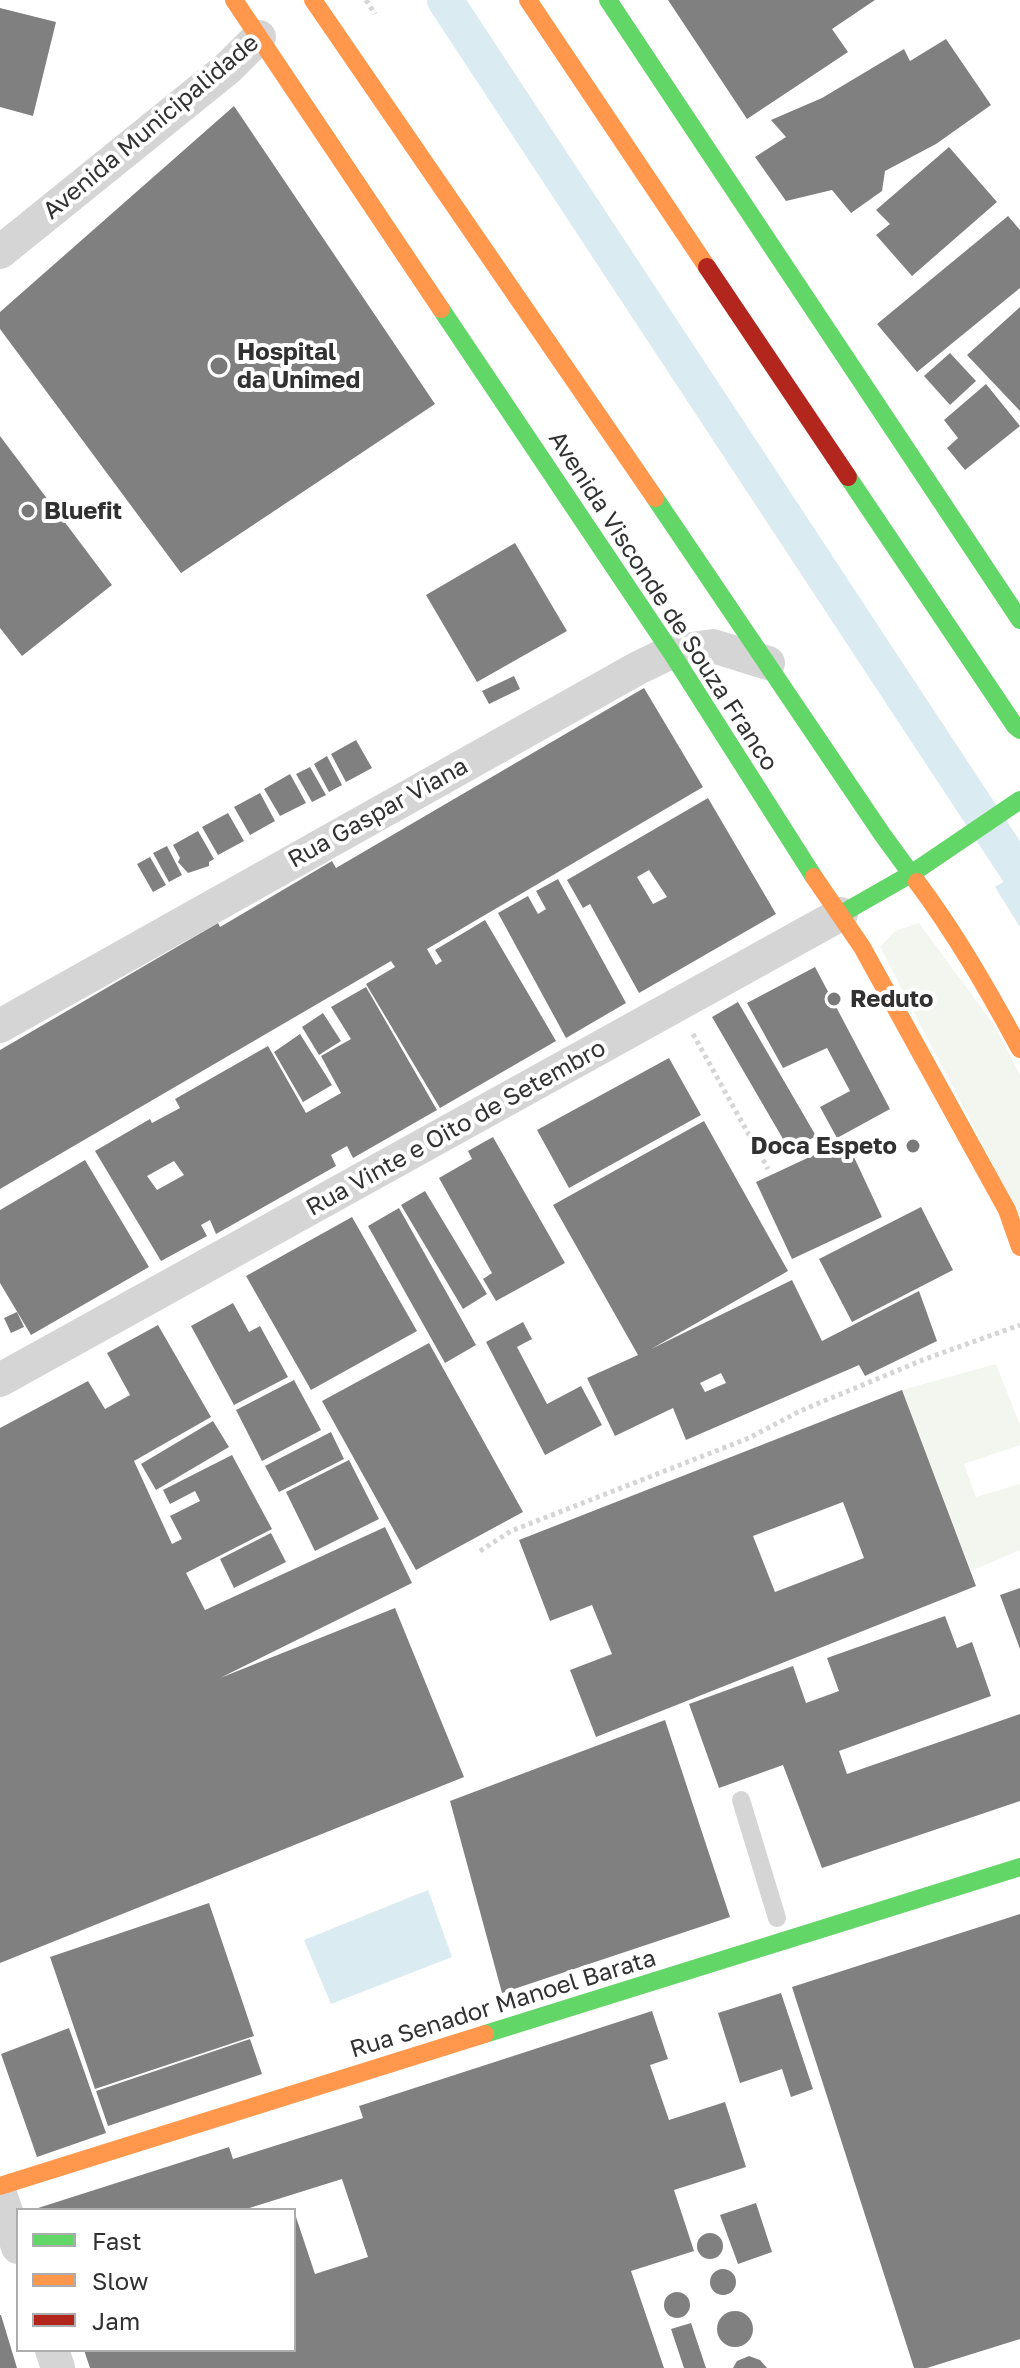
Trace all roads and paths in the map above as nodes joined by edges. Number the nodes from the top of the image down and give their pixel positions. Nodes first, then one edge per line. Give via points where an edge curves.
1 (234, 0) edge
2 (313, 0) edge
3 (366, 0) edge
4 (528, 0) edge
5 (608, 0) edge
6 (375, 14) dead end
7 (264, 33) junction
8 (0, 252) edge
9 (1020, 620) edge
10 (671, 652) junction
11 (768, 663) junction
12 (1020, 730) edge
13 (1020, 800) edge
14 (911, 874) junction
15 (841, 914) junction
16 (677, 1006) junction
17 (0, 1026) edge
18 (1020, 1049) edge
19 (768, 1169) dead end
20 (1020, 1247) edge
21 (1020, 1325) edge
22 (0, 1380) edge
23 (480, 1551) dead end
24 (741, 1800) dead end
25 (1020, 1867) edge
26 (780, 1929) junction
27 (0, 2186) edge
28 (0, 2194) edge
29 (16, 2241) edge

1 - 7 main road, Avenida Visconde de Souza Franco
2 - 11 main road, Avenida Visconde de Souza Franco
3 - 6 path
4 - 12 main road
5 - 9 main road
7 - 8 street, Avenida Municipalidade
7 - 10 main road, Avenida Visconde de Souza Franco
10 - 11 street, Rua Gaspar Viana via 713,646
10 - 15 main road, Avenida Visconde de Souza Franco
10 - 17 street, Rua Gaspar Viana
11 - 14 main road, Avenida Visconde de Souza Franco
13 - 14 main road, Rua Vinte e Oito de Setembro
14 - 15 main road, Rua Vinte e Oito de Setembro
14 - 18 main road, Avenida Visconde de Souza Franco
15 - 16 street, Rua Vinte e Oito de Setembro
15 - 20 main road, Avenida Visconde de Souza Franco via 1007,1210
16 - 19 path
16 - 22 street, Rua Vinte e Oito de Setembro
21 - 23 path via 925,1359 749,1438 511,1531
24 - 26 lane
25 - 26 main road, Rua Senador Manoel Barata
26 - 27 main road, Rua Senador Manoel Barata
28 - 29 street

